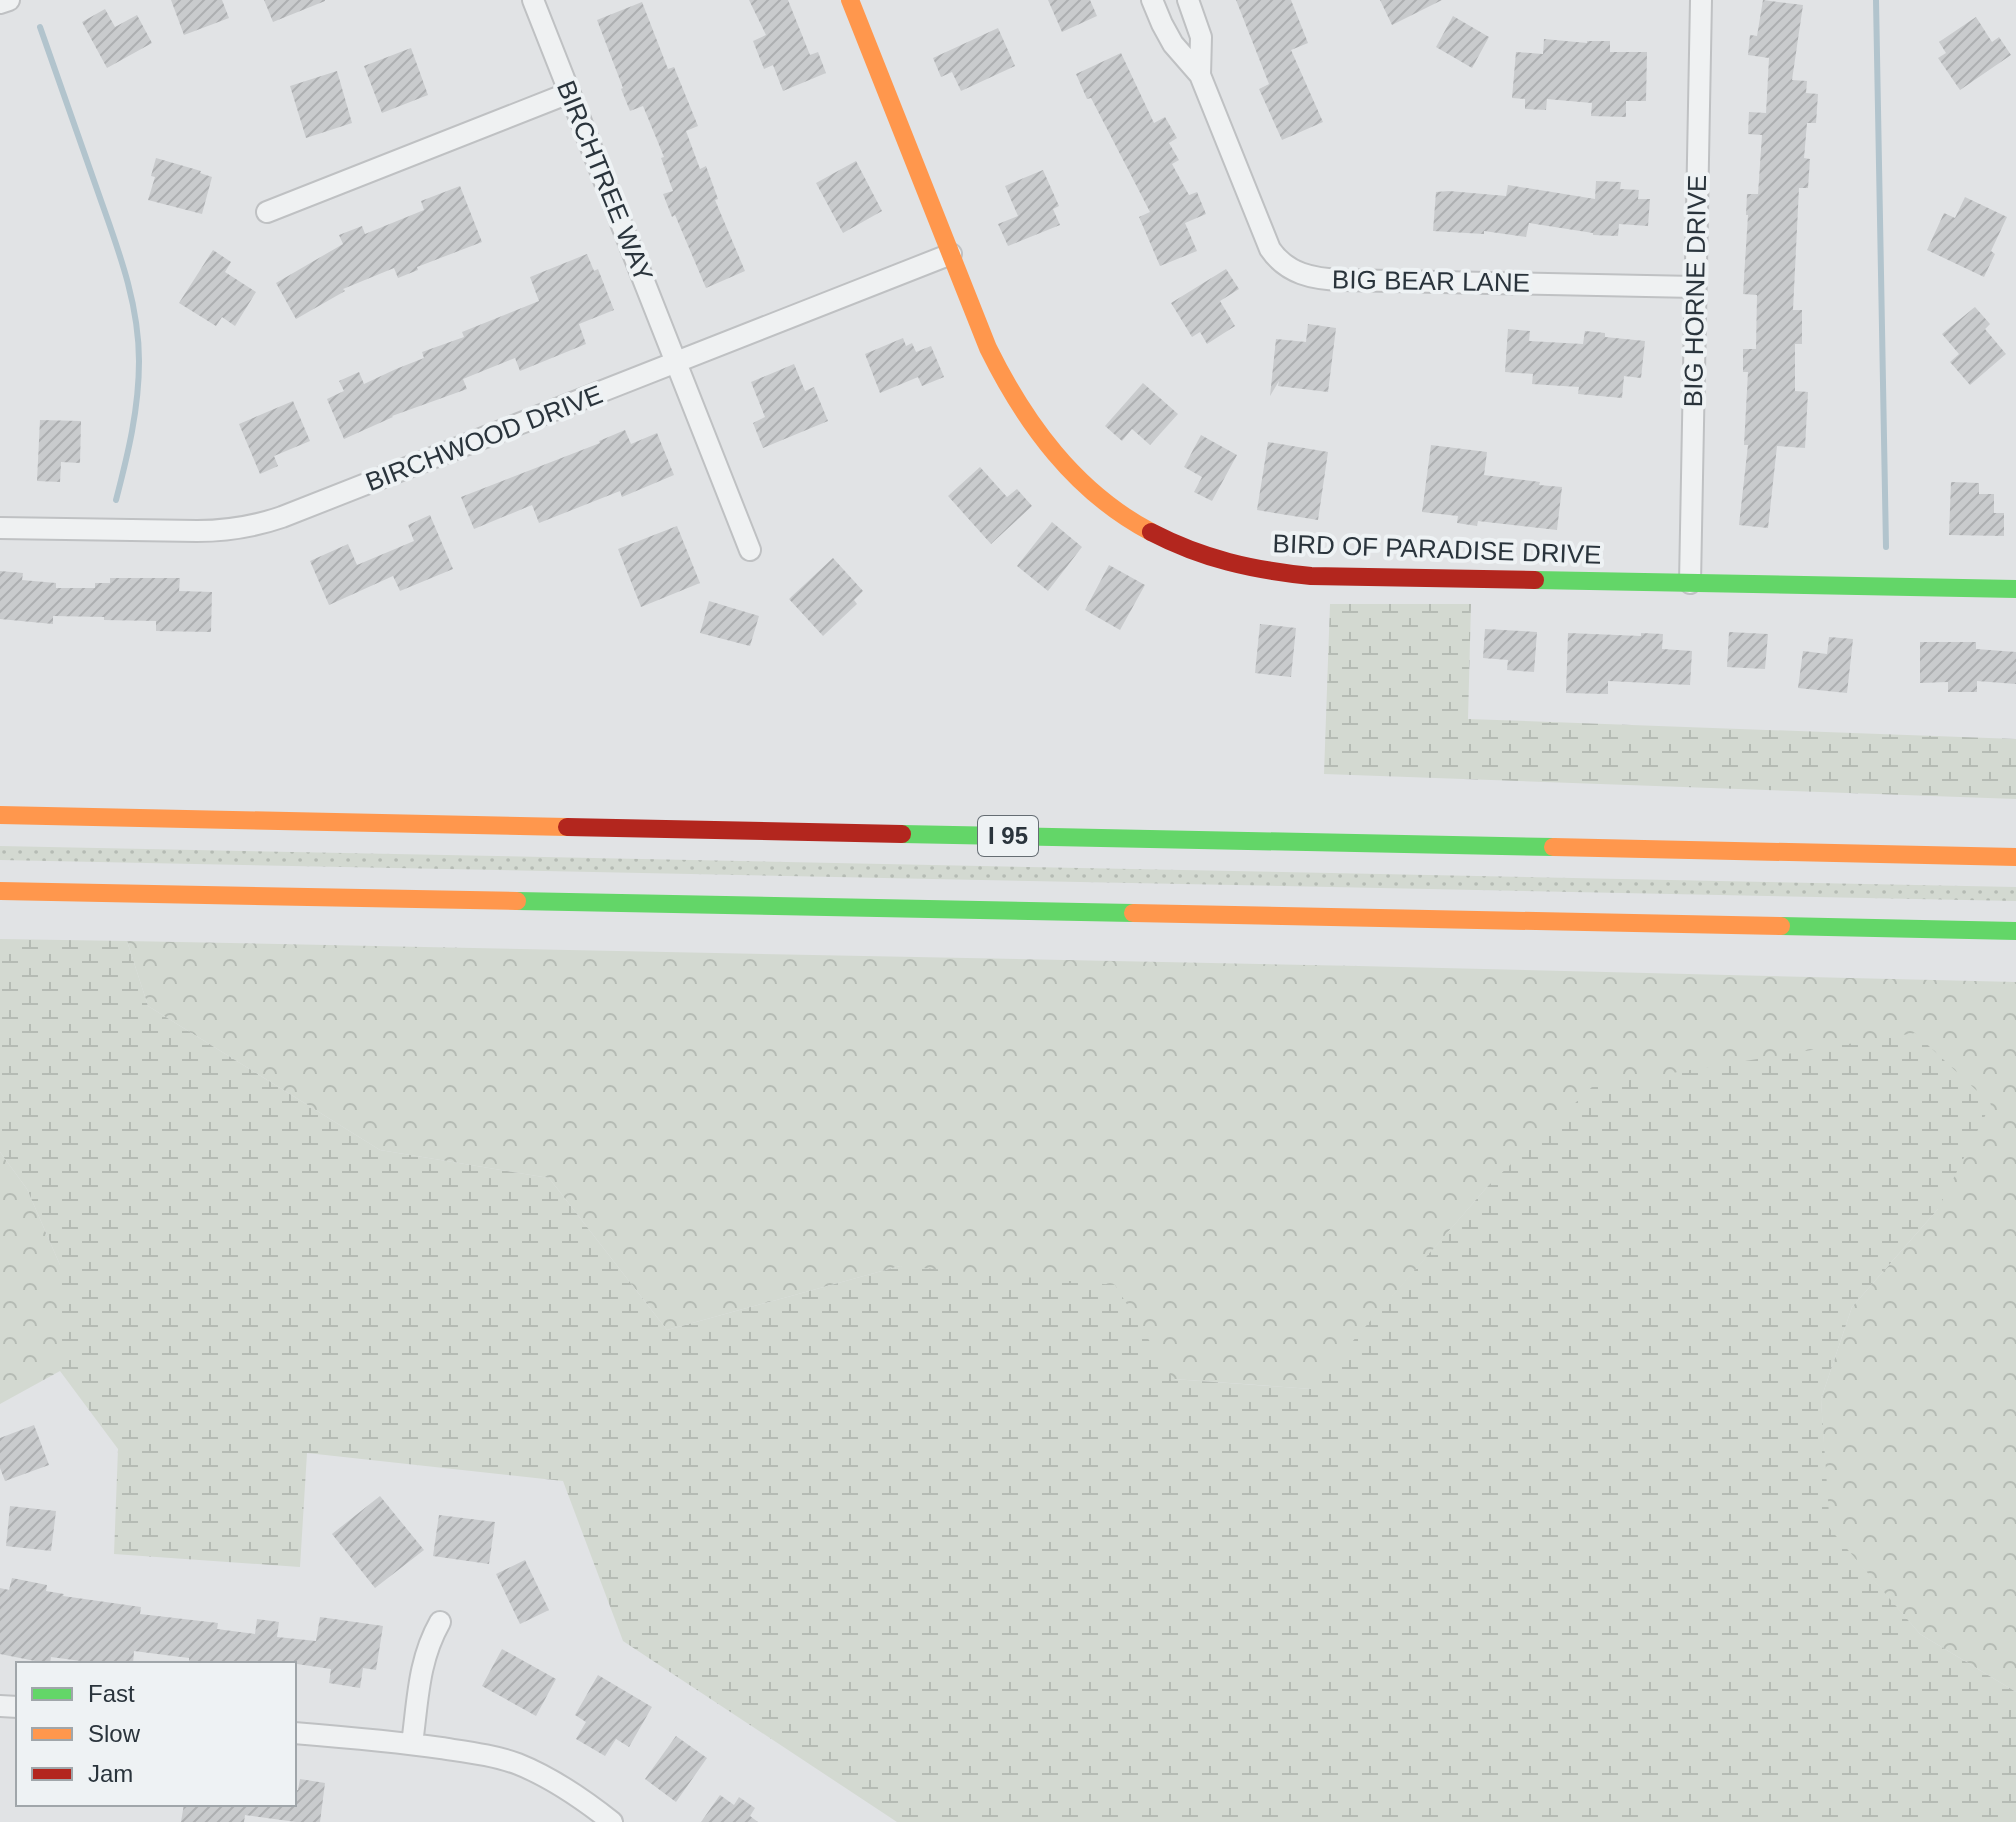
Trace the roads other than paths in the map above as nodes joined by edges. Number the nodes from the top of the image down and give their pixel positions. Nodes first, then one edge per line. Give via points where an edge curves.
1 (9, 0) edge
2 (533, 0) edge
3 (850, 0) edge
4 (1152, 0) edge
5 (1188, 0) edge
6 (1701, 0) edge
7 (0, 3) edge
8 (1200, 75) junction
9 (569, 93) junction
10 (267, 212) dead end
11 (951, 254) junction
12 (1695, 287) junction
13 (677, 362) junction
14 (0, 528) edge
15 (750, 550) dead end
16 (1690, 583) junction
17 (2016, 589) edge
18 (0, 815) edge
19 (2016, 857) edge
20 (0, 891) edge
21 (2016, 931) edge
22 (440, 1622) dead end
23 (296, 1733) edge
24 (412, 1744) junction
25 (612, 1822) edge

1 - 7 street
2 - 9 street, BIRCHTREE WAY
3 - 11 main road, BIRD OF PARADISE DRIVE
4 - 8 street, BIG BEAR LANE via 1167,35
5 - 8 street, BIG BEAR LANE via 1201,37
6 - 12 street, BIG HORNE DRIVE
8 - 12 street, BIG BEAR LANE via 1270,249 1293,271 1342,280
9 - 10 street
9 - 13 street, BIRCHTREE WAY
11 - 13 street, BIRCHWOOD DRIVE
11 - 16 main road, BIRD OF PARADISE DRIVE via 997,368 1049,448 1105,501 1192,551 1252,568 1311,576
12 - 16 street, BIG HORNE DRIVE
13 - 14 street, BIRCHWOOD DRIVE via 256,525 197,531
13 - 15 street, BIRCHTREE WAY
16 - 17 main road, BIRD OF PARADISE DRIVE
18 - 19 main road, I 95
20 - 21 main road
22 - 24 street via 425,1654
23 - 24 street
24 - 25 street via 516,1763 580,1797

